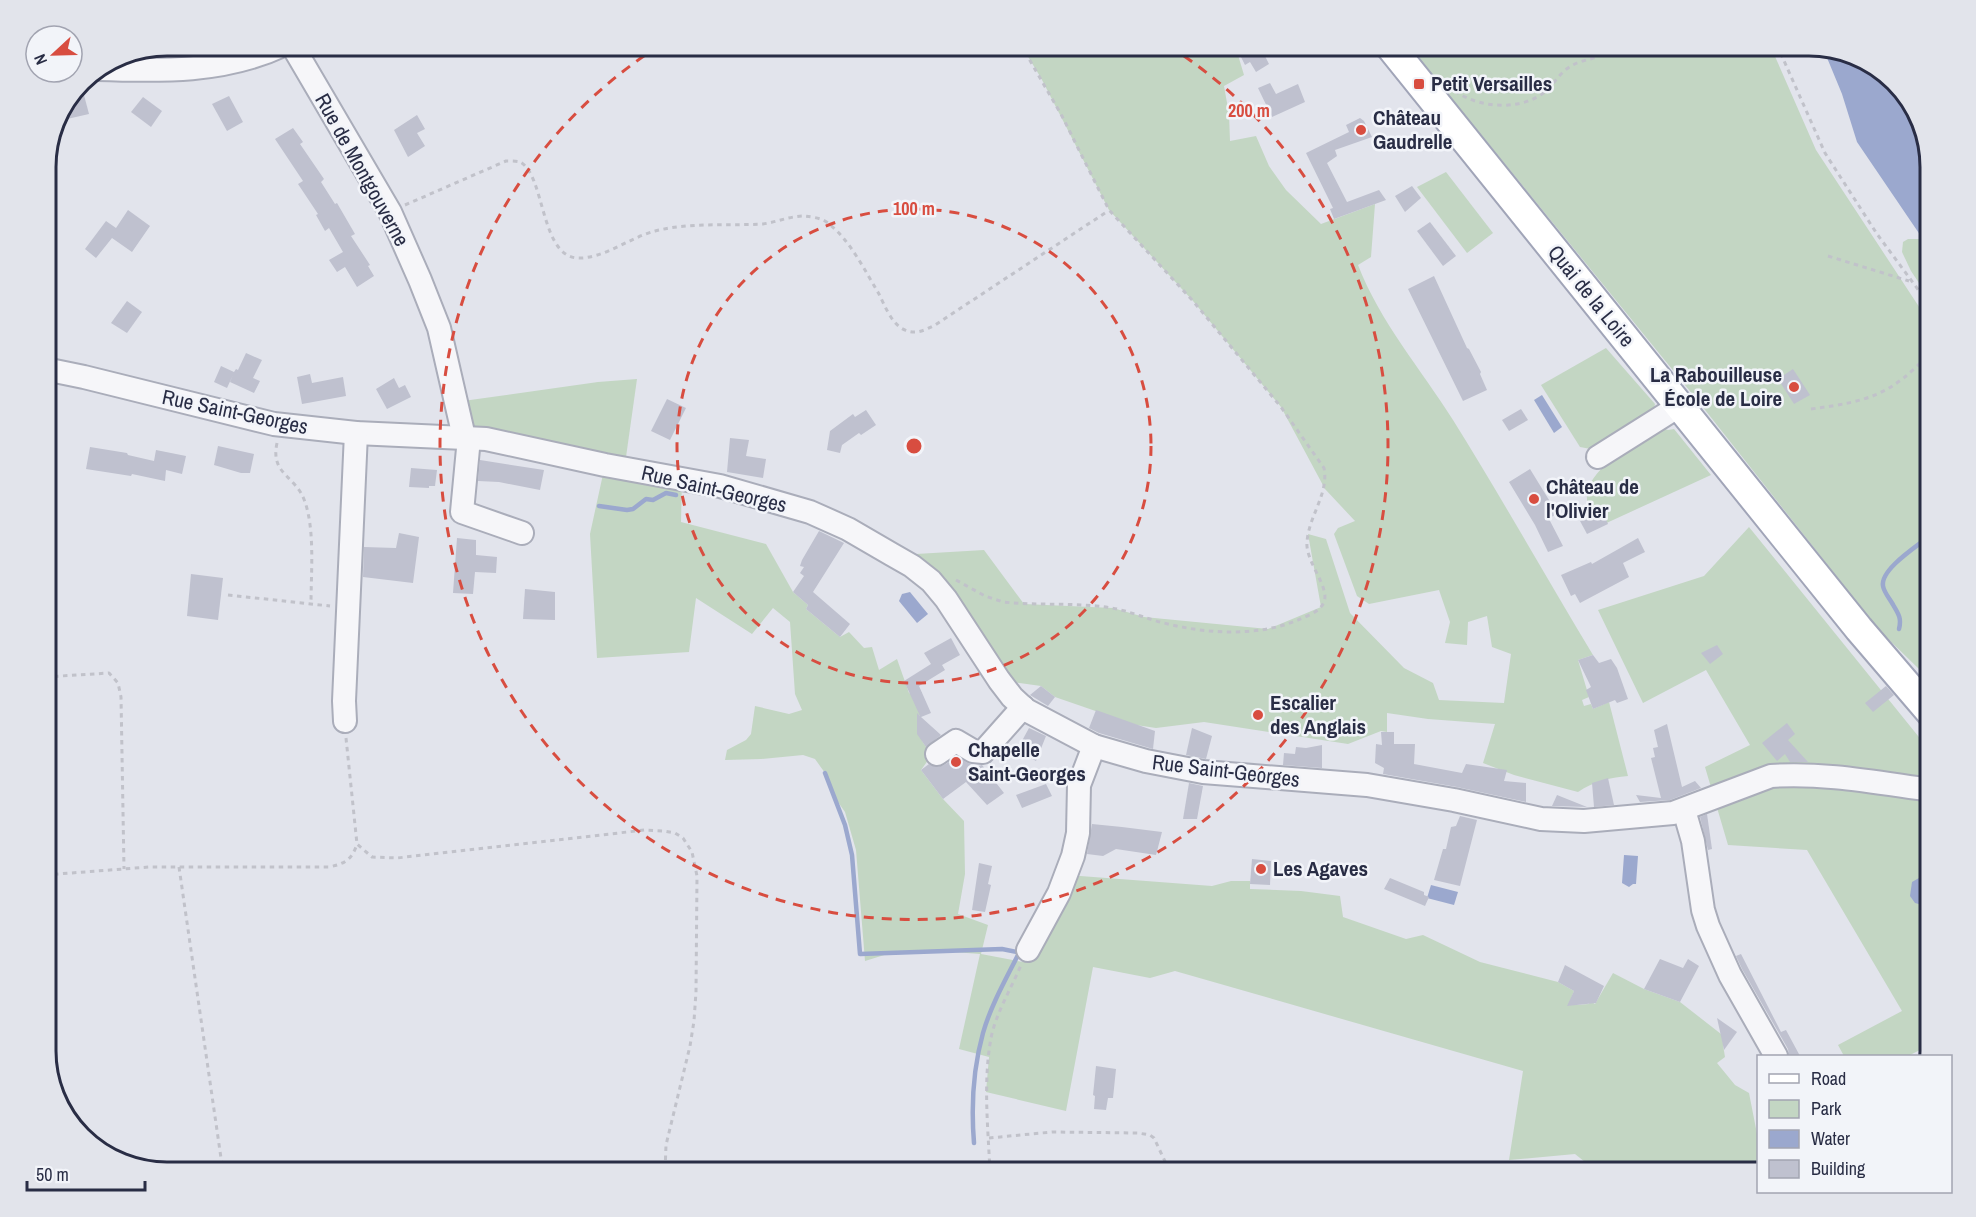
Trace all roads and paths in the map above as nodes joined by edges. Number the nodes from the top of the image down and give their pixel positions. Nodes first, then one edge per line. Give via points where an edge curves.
1 (257, 56) edge
2 (298, 56) edge
3 (1027, 56) edge
4 (1398, 56) edge
5 (1599, 56) edge
6 (1782, 56) edge
7 (114, 69) edge
8 (1453, 89) dead end
9 (1109, 210) junction
10 (390, 212) junction
11 (1828, 256) dead end
12 (1911, 281) junction
13 (1920, 293) edge
14 (1920, 364) edge
15 (56, 372) edge
16 (1679, 406) junction
17 (1811, 409) dead end
18 (281, 425) junction
19 (356, 433) junction
20 (466, 437) junction
21 (1598, 457) dead end
22 (522, 533) dead end
23 (939, 589) junction
24 (228, 595) dead end
25 (311, 604) junction
26 (348, 608) junction
27 (56, 676) edge
28 (1920, 700) edge
29 (1023, 707) junction
30 (345, 721) joint
31 (1094, 746) junction
32 (937, 754) dead end
33 (1920, 789) edge
34 (1684, 810) junction
35 (357, 844) junction
36 (179, 867) junction
37 (124, 869) junction
38 (56, 873) edge
39 (1029, 950) joint
40 (1775, 1055) edge
41 (989, 1138) junction
42 (222, 1162) edge
43 (665, 1162) edge
44 (990, 1162) edge
45 (1165, 1162) edge

1 - 7 street via 199,68
2 - 10 street, Rue de Montgouverne
3 - 9 path
4 - 16 main road, Quai de la Loire
5 - 8 path via 1569,68 1546,91 1516,104 1478,102
6 - 12 path via 1825,153
9 - 10 path via 935,325 914,333 903,330 892,318 839,234 828,222 814,217 764,224 679,226 653,231 587,258 574,258 564,253 551,234 529,170 519,162 506,161
9 - 23 path via 1193,301 1281,407 1324,468 1325,489 1315,509 1306,545 1325,601 1311,614 1268,629 1235,632 1166,624 1113,608 1003,602 954,580
10 - 20 street, Rue de Montgouverne via 432,307
11 - 12 path
12 - 13 path
14 - 17 path via 1883,393 1852,403
15 - 18 street, Rue Saint-Georges
16 - 21 street
16 - 28 main road, Quai de la Loire
18 - 19 street, Rue Saint-Georges
18 - 25 path via 274,459 301,491 306,504 311,537
19 - 20 street, Rue Saint-Georges
19 - 26 street
20 - 22 street, Rue de Montgouverne via 462,512
20 - 23 street, Rue Saint-Georges via 720,486 801,508 905,562
23 - 29 street, Rue Saint-Georges via 999,680
24 - 25 path
25 - 26 path
26 - 30 street
27 - 37 path via 109,673 118,683
29 - 31 street, Rue Saint-Georges
29 - 32 street via 983,752 956,741
30 - 35 path
31 - 34 street, Rue Saint-Georges via 1203,772 1367,785 1541,819 1657,816
31 - 39 street via 1078,784 1078,833 1073,856 1059,893
33 - 34 street, Rue Saint-Georges via 1820,777 1771,776
34 - 40 street via 1708,926 1730,975
35 - 36 path via 348,861 329,867
35 - 43 path via 372,857 383,859 645,830 675,833 683,838 692,852 697,876 696,992 690,1046
36 - 37 path
36 - 42 path
37 - 38 path
39 - 41 path via 992,1037 986,1092
41 - 44 path
41 - 45 path via 1052,1132 1144,1134 1154,1138

